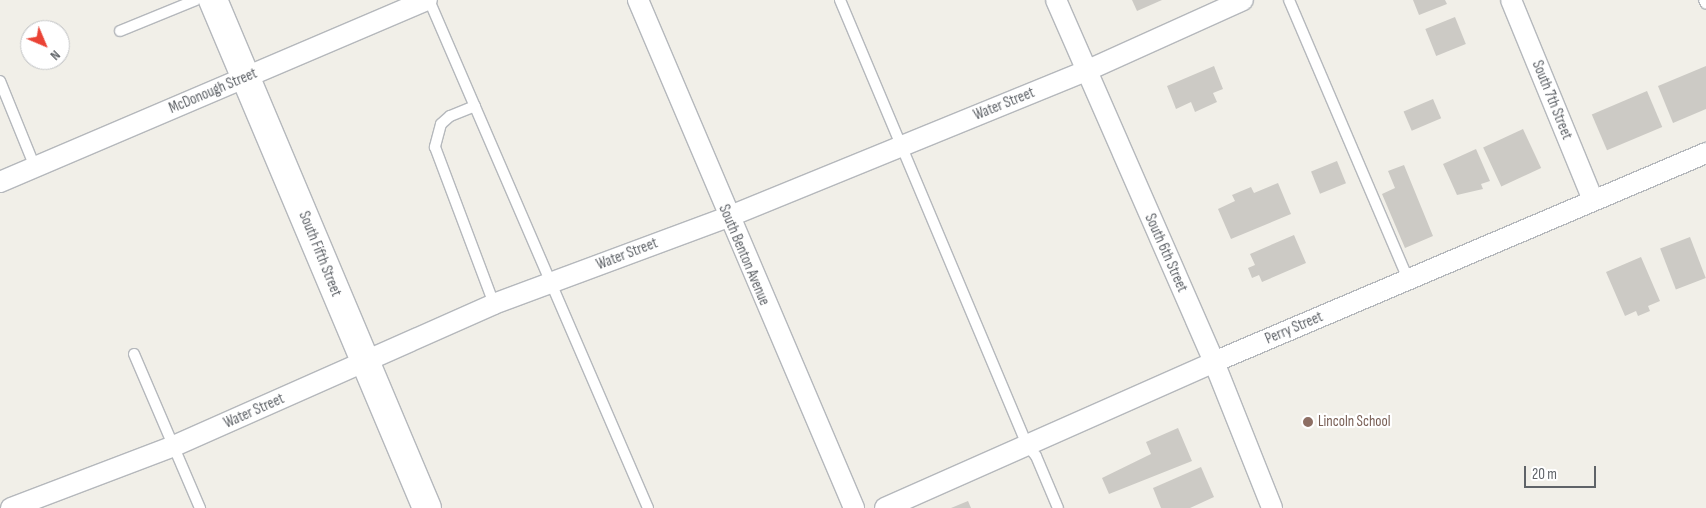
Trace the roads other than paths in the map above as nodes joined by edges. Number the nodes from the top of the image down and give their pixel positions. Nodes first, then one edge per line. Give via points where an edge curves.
1 (196, 0) edge
2 (213, 0) edge
3 (428, 0) edge
4 (638, 0) edge
5 (840, 0) edge
6 (1056, 0) edge
7 (1243, 0) edge
8 (1289, 0) edge
9 (1511, 0) edge
10 (1704, 0) edge
11 (1706, 4) edge
12 (120, 31) dead end
13 (1086, 71) junction
14 (246, 77) junction
15 (0, 81) edge
16 (475, 106) junction
17 (901, 146) junction
18 (1706, 152) edge
19 (35, 168) junction
20 (0, 182) edge
21 (1593, 200) junction
22 (728, 217) junction
23 (1408, 279) junction
24 (551, 283) junction
25 (494, 304) junction
26 (134, 354) dead end
27 (364, 361) junction
28 (1214, 362) junction
29 (1027, 445) junction
30 (174, 446) junction
31 (11, 508) edge
32 (200, 508) edge
33 (427, 508) edge
34 (648, 508) edge
35 (854, 508) edge
36 (885, 508) edge
37 (1058, 508) edge
38 (1272, 508) edge

1 - 12 lane
2 - 14 main road, South Fifth Street
3 - 14 street, McDonough Street
3 - 16 lane
4 - 22 street, South Benton Avenue
5 - 17 lane
6 - 13 street, South 6th Street
7 - 13 street, Water Street
8 - 23 lane
9 - 21 street, South 7th Street
10 - 11 lane
13 - 17 street, Water Street
13 - 28 street, South 6th Street
14 - 19 street, McDonough Street
14 - 27 main road, South Fifth Street
15 - 19 lane
16 - 24 lane
16 - 25 lane via 450,116 441,124 435,147
17 - 22 street, Water Street
17 - 29 lane
18 - 21 street, Perry Street
19 - 20 street, McDonough Street
21 - 23 street, Perry Street
22 - 24 street, Water Street
22 - 35 street, South Benton Avenue
23 - 28 street, Perry Street
24 - 25 street, Water Street
24 - 34 lane
25 - 27 street, Water Street
26 - 30 lane
27 - 30 street, Water Street
27 - 33 main road, South Fifth Street
28 - 29 street, Perry Street
28 - 38 street, South 6th Street
29 - 36 street, Perry Street
29 - 37 lane via 1036,456
30 - 31 street, Water Street
30 - 32 lane

